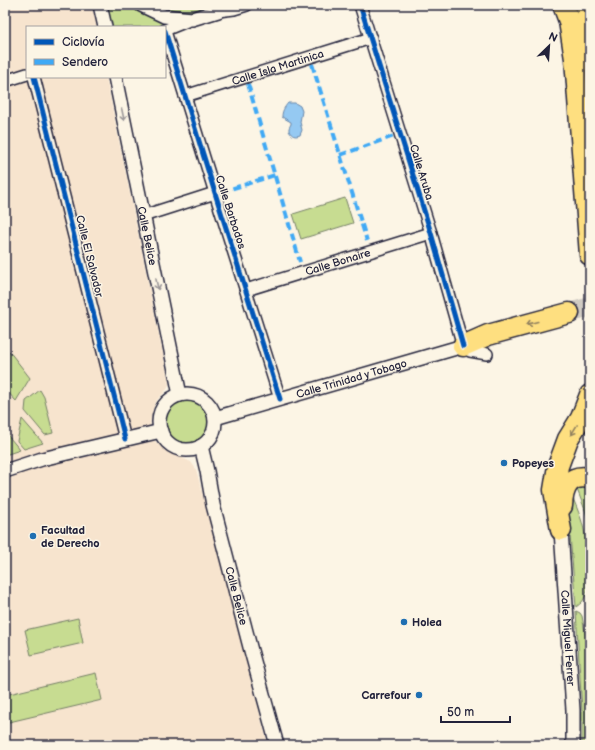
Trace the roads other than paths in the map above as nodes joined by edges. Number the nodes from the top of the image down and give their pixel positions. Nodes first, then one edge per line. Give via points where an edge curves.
1 (100, 5) edge
2 (141, 5) edge
3 (246, 5) edge
4 (360, 5) edge
5 (563, 5) edge
6 (574, 5) edge
7 (586, 5) edge
8 (222, 8) edge
9 (192, 19) junction
10 (105, 26) edge
11 (166, 30) edge
12 (166, 33) edge
13 (371, 38) junction
14 (582, 60) edge
15 (26, 74) edge
16 (34, 78) edge
17 (115, 78) edge
18 (5, 81) edge
19 (185, 96) junction
20 (215, 194) junction
21 (143, 216) junction
22 (430, 233) junction
23 (590, 255) edge
24 (246, 290) junction
25 (570, 313) tunnel mouth
26 (463, 346) junction
27 (487, 354) dead end
28 (180, 395) junction
29 (590, 395) edge
30 (280, 399) junction
31 (215, 418) junction
32 (160, 431) junction
33 (125, 439) junction
34 (200, 446) junction
35 (5, 471) edge
36 (590, 478) edge
37 (561, 530) junction
38 (277, 745) edge
39 (573, 745) edge

1 - 10 street
2 - 9 street via 164,16
3 - 8 street via 234,9
4 - 13 street, Calle Aruba
5 - 14 highway
6 - 14 highway via 576,33
7 - 14 highway
8 - 9 street
9 - 11 street
12 - 19 street, Calle Barbados
13 - 19 street, Calle Isla Martinica
13 - 22 street, Calle Aruba
14 - 23 highway
15 - 18 street
16 - 33 street, Calle El Salvador
17 -> 21 street, Calle Belice
19 - 20 street, Calle Barbados
20 - 21 street
20 - 24 street, Calle Barbados
21 -> 28 street, Calle Belice
22 - 24 street, Calle Bonaire
22 - 26 street, Calle Aruba
24 - 30 street, Calle Barbados
25 -> 26 highway via 488,335
26 - 27 street via 470,351
26 - 30 street, Calle Trinidad y Tobago
28 - 31 street via 190,394 200,398 211,408
28 - 32 street via 170,400 162,409
29 -> 37 highway via 558,466 554,490
30 - 31 street, Calle Trinidad y Tobago
31 - 34 street via 212,434
32 - 33 street
32 - 34 street via 167,441 177,448 189,450
33 - 35 street via 42,459
34 - 38 street, Calle Belice via 215,513
36 - 37 highway via 581,476 567,485 563,494
37 - 39 street, Calle Miguel Ferrer

